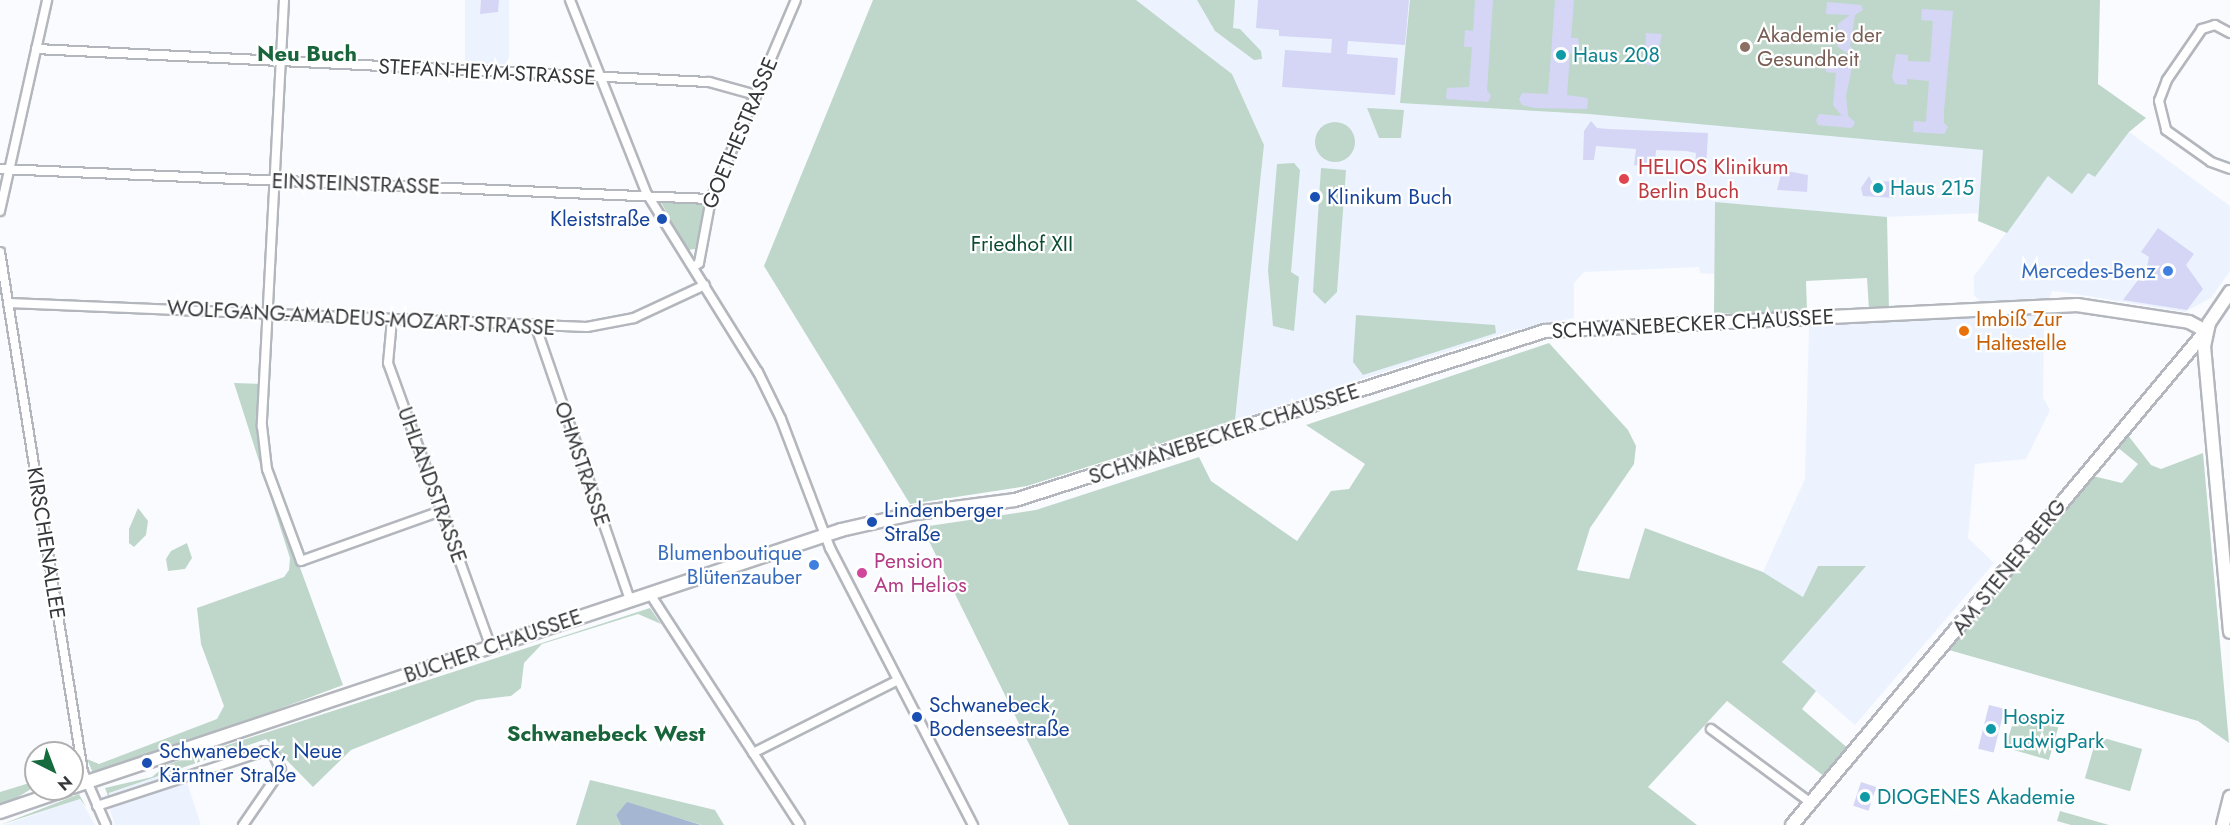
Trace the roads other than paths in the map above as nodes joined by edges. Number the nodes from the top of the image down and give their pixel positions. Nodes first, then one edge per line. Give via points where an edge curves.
1 (47, 0) edge
2 (284, 0) edge
3 (570, 0) edge
4 (796, 0) edge
5 (2230, 33) edge
6 (36, 49) junction
7 (279, 62) junction
8 (597, 78) junction
9 (756, 95) junction
10 (2230, 169) edge
11 (4, 170) edge
12 (271, 181) junction
13 (647, 194) junction
14 (711, 199) junction
15 (0, 211) edge
16 (0, 252) edge
17 (694, 267) junction
18 (705, 285) junction
19 (2230, 292) edge
20 (9, 303) junction
21 (266, 314) junction
22 (392, 320) junction
23 (536, 327) junction
24 (2206, 332) junction
25 (441, 511) junction
26 (916, 513) joint
27 (827, 535) junction
28 (650, 594) junction
29 (630, 600) junction
30 (2230, 632) edge
31 (491, 647) junction
32 (898, 680) junction
33 (1711, 729) dead end
34 (753, 753) junction
35 (87, 782) junction
36 (84, 783) edge
37 (2230, 797) edge
38 (32, 801) edge
39 (1811, 803) junction
40 (97, 806) junction
41 (0, 812) edge
42 (2224, 824) edge
43 (106, 825) edge
44 (243, 825) edge
45 (800, 825) edge
46 (972, 825) edge
47 (1792, 825) edge

1 - 6 street
2 - 7 street
3 - 8 street
4 - 9 street, GOETHESTRASSE
5 - 10 street via 2215,25 2202,29 2167,80 2159,101 2166,130 2211,162
6 - 7 street, STEFAN-HEYM-STRASSE
6 - 11 street
7 - 8 street, STEFAN-HEYM-STRASSE
7 - 12 street
8 - 9 street, STEFAN-HEYM-STRASSE via 709,82
8 - 13 street
9 - 14 street, GOETHESTRASSE
11 - 12 street, EINSTEINSTRASSE
11 - 15 street
12 - 13 street, EINSTEINSTRASSE
12 - 21 street
13 - 14 street, EINSTEINSTRASSE
13 - 17 street
14 - 17 street, GOETHESTRASSE via 699,263
16 - 20 street, KIRSCHENALLEE
17 - 18 street
18 - 23 street, WOLFGANG-AMADEUS-MOZART-STRASSE via 634,318 588,327
18 - 27 street via 776,410
19 - 24 main road, AM STENER BERG
20 - 21 street, WOLFGANG-AMADEUS-MOZART-STRASSE
20 - 35 street, KIRSCHENALLEE
21 - 22 street, WOLFGANG-AMADEUS-MOZART-STRASSE
21 - 25 street via 261,446 301,561
22 - 23 street, WOLFGANG-AMADEUS-MOZART-STRASSE
22 - 25 street, UHLANDSTRASSE via 388,363
23 - 29 street, OHMSTRASSE
24 - 26 main road, SCHWANEBECKER CHAUSSEE via 2189,322 2077,305 1554,329 1015,500
24 - 30 main road
24 - 39 main road, AM STENER BERG
25 - 31 street, UHLANDSTRASSE
26 - 27 main road, BUCHER CHAUSSEE
27 - 28 main road, BUCHER CHAUSSEE
27 - 32 street
28 - 29 main road, BUCHER CHAUSSEE
28 - 34 street
29 - 31 main road, BUCHER CHAUSSEE
31 - 35 main road, BUCHER CHAUSSEE
32 - 34 street
32 - 46 street
33 - 39 street
34 - 45 street
35 - 36 main road, BUCHER CHAUSSEE
35 - 40 street, KIRSCHENALLEE
37 - 42 main road
38 - 41 main road
39 - 47 main road, AM STENER BERG
40 - 43 street, KIRSCHENALLEE
40 - 44 street via 264,751 273,753 281,770

